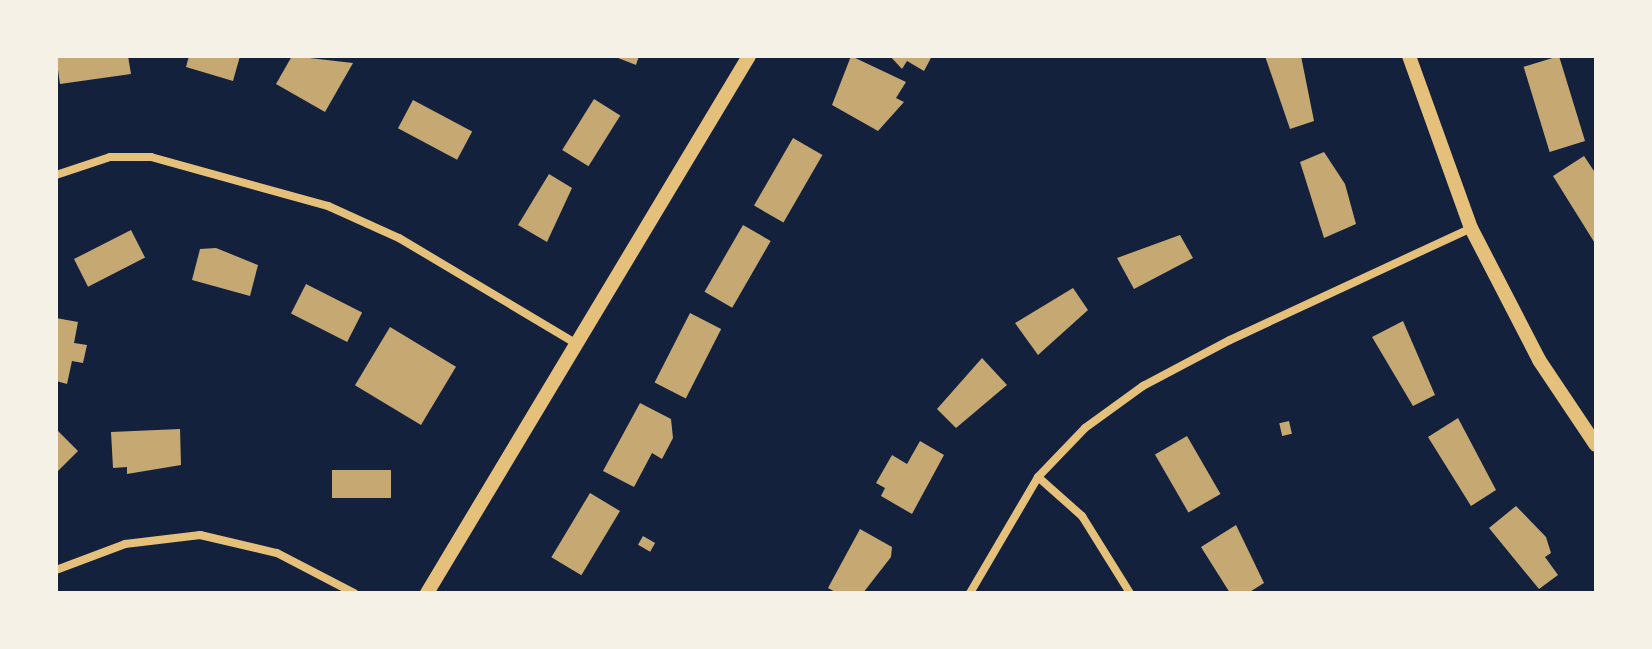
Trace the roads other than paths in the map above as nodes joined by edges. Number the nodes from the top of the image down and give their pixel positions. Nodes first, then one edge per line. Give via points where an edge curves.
1 (749, 56) edge
2 (1409, 56) edge
3 (56, 175) edge
4 (1471, 228) junction
5 (577, 344) junction
6 (1596, 445) edge
7 (1038, 477) junction
8 (56, 570) edge
9 (354, 593) edge
10 (427, 593) edge
11 (970, 593) edge
12 (1130, 593) edge

1 - 5 street
2 - 4 street
3 - 5 street via 110,157 151,157 328,206 399,238
4 - 6 street via 1539,360
4 - 7 street via 1143,386 1085,428
5 - 10 street
7 - 11 street
7 - 12 street via 1082,516
8 - 9 street via 125,544 200,535 277,553

